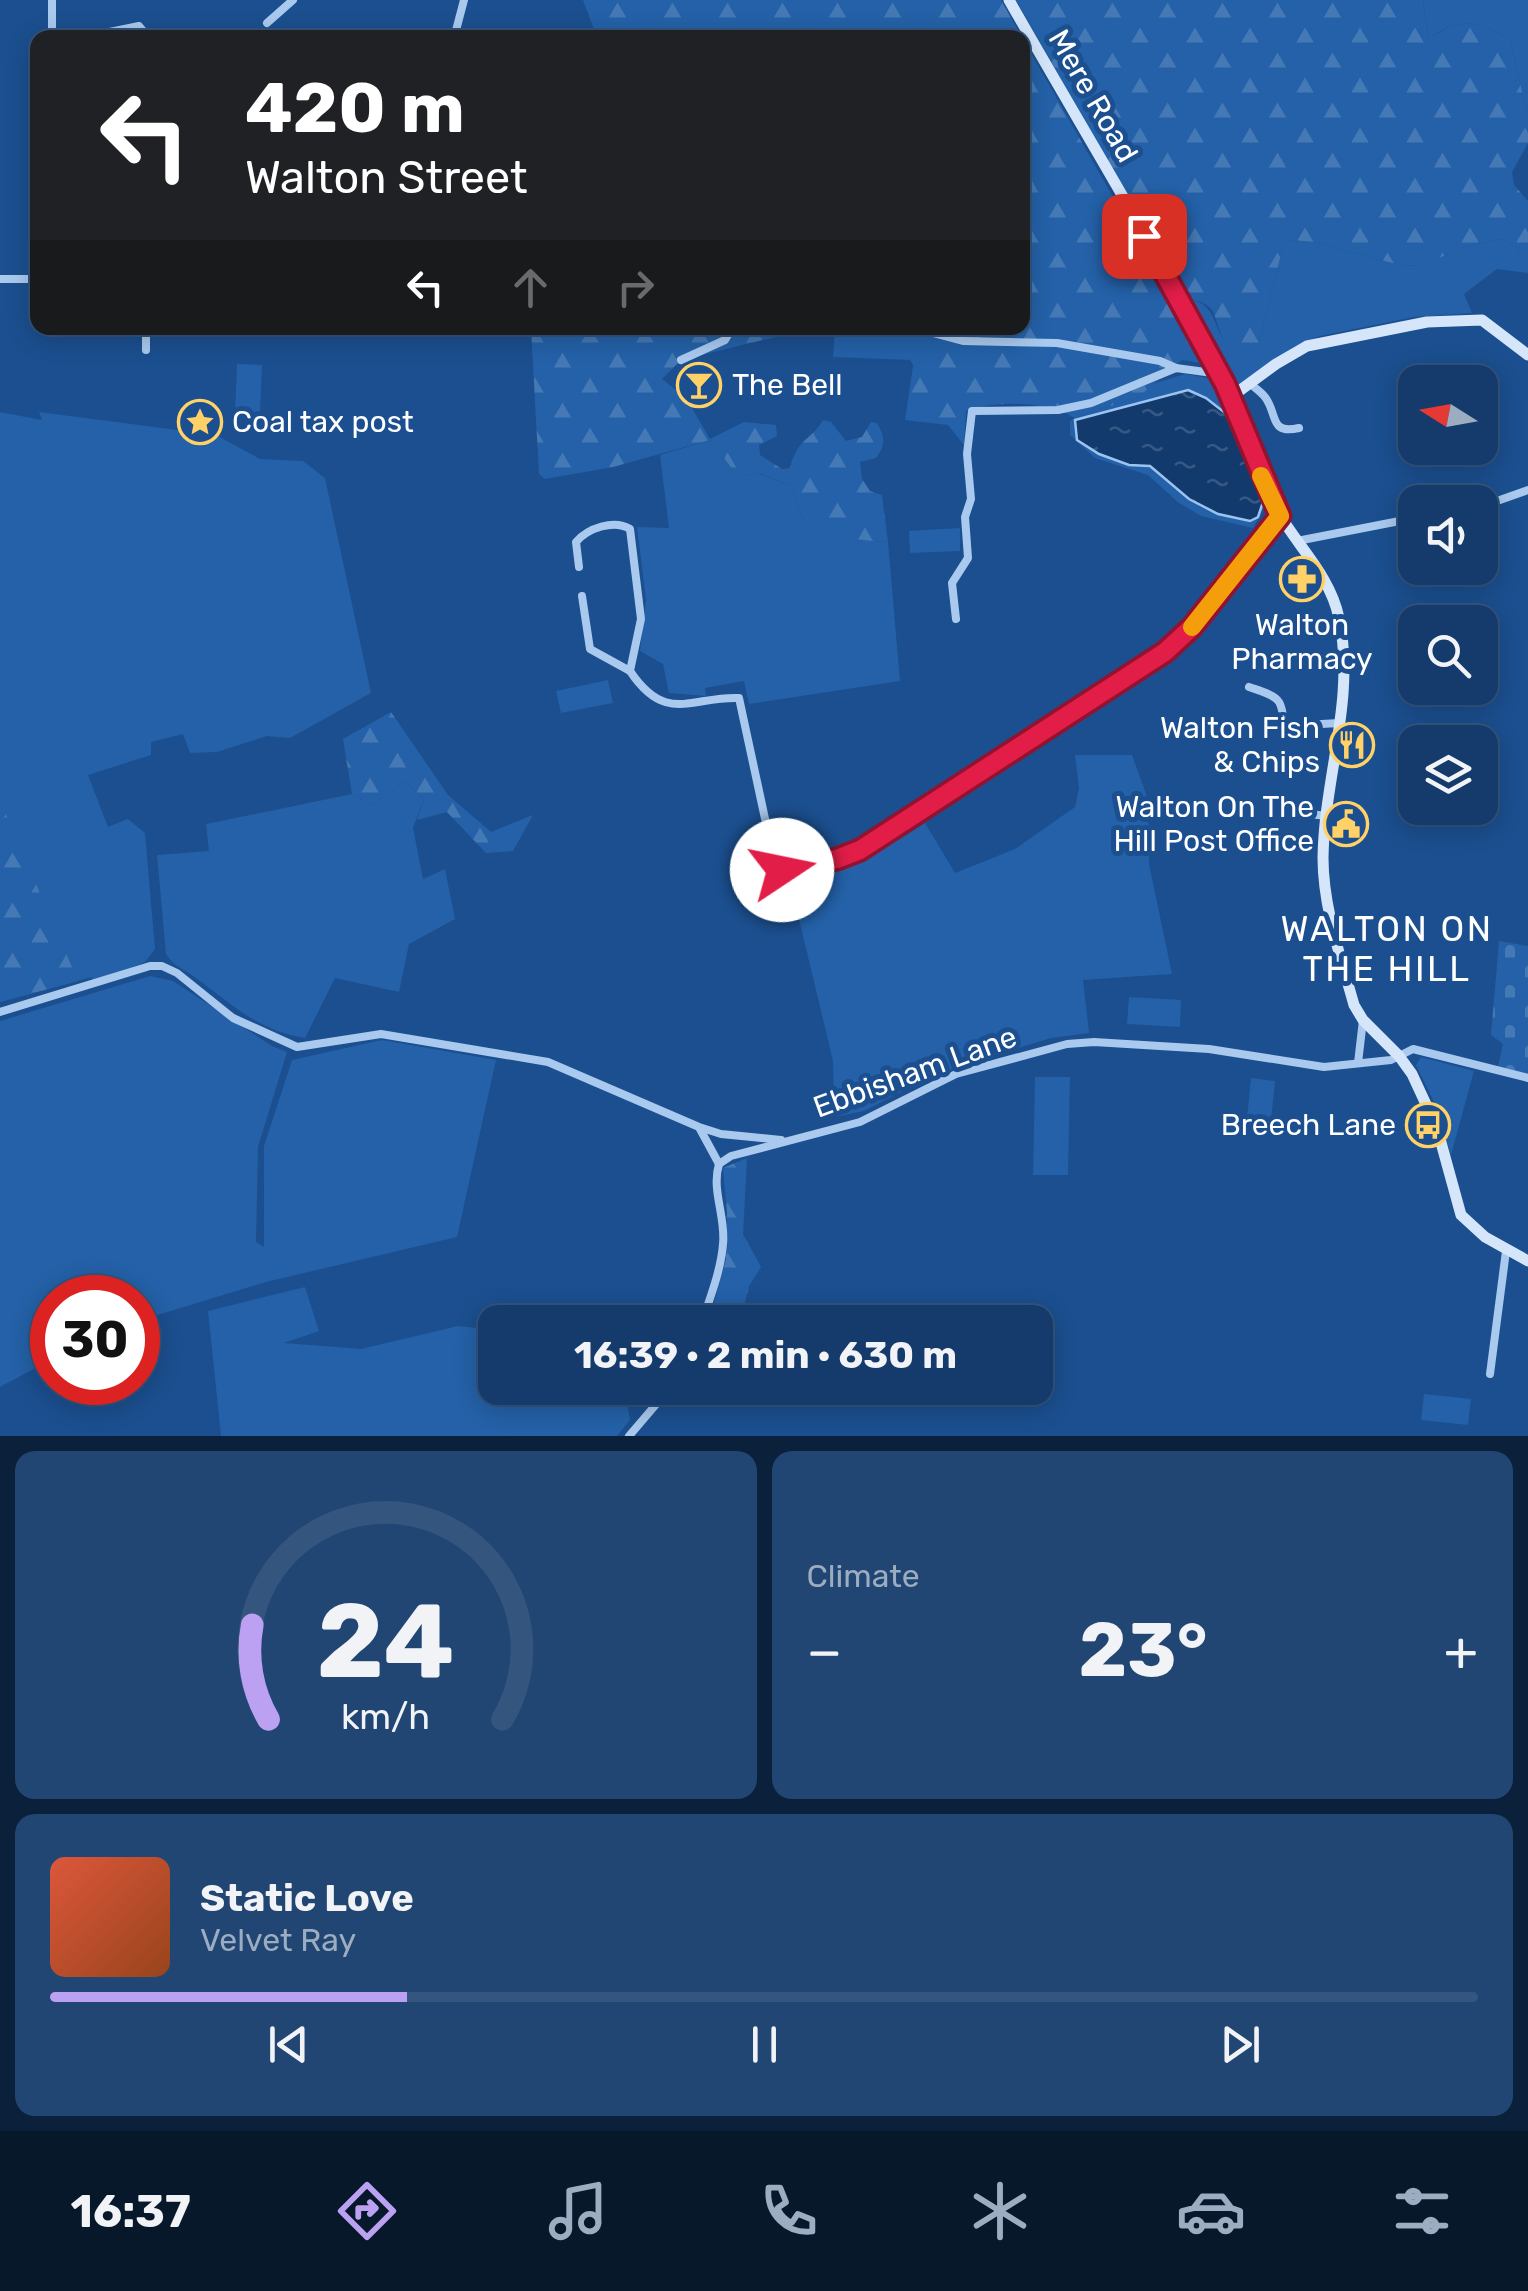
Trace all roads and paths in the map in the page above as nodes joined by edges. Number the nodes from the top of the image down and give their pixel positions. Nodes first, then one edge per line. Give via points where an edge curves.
1 (52, 0) edge
2 (291, 0) edge
3 (464, 0) edge
4 (1009, 0) edge
5 (267, 23) dead end
6 (52, 30) edge
7 (456, 30) edge
8 (1026, 30) edge
9 (1030, 37) edge
10 (0, 279) edge
11 (30, 280) edge
12 (146, 335) edge
13 (728, 335) edge
14 (938, 335) edge
15 (146, 350) dead end
16 (1528, 355) edge
17 (681, 360) dead end
18 (1176, 368) junction
19 (1220, 374) junction
20 (1252, 385) junction
21 (1231, 397) junction
22 (1299, 428) dead end
23 (1528, 490) edge
24 (1498, 501) edge
25 (1280, 516) junction
26 (1398, 521) edge
27 (1297, 541) junction
28 (578, 568) dead end
29 (582, 596) dead end
30 (956, 619) dead end
31 (630, 671) junction
32 (1248, 687) dead end
33 (1340, 723) junction
34 (1286, 811) dead end
35 (1326, 816) junction
36 (0, 1012) edge
37 (1363, 1020) junction
38 (1399, 1056) junction
39 (1358, 1063) junction
40 (1528, 1078) edge
41 (699, 1128) junction
42 (722, 1134) junction
43 (785, 1141) junction
44 (731, 1156) junction
45 (719, 1164) junction
46 (1506, 1251) junction
47 (1528, 1260) edge
48 (707, 1305) edge
49 (1490, 1374) dead end
50 (655, 1405) edge
51 (629, 1436) edge

1 - 6 street
2 - 5 street
3 - 7 street
4 - 8 main road, Mere Road
9 - 19 main road, Mere Road
10 - 11 street
12 - 15 street
13 - 17 street
14 - 18 street via 963,342 1057,343
16 - 20 main road via 1482,320 1427,322 1308,346
18 - 19 street
18 - 30 street via 1092,403 972,411 968,558 952,583
19 - 21 main road, Mere Road
20 - 21 main road
20 - 22 street via 1280,427
21 - 25 main road, Mere Road
23 - 24 street
25 - 27 main road, Mere Road
25 - 31 street via 1165,652 837,859 778,870 742,701 674,704 650,694
26 - 27 street
27 - 33 main road, Mere Road via 1330,588 1340,622 1346,688
28 - 31 street via 580,537 596,528 630,529 641,620
29 - 31 street via 590,649
32 - 33 street via 1276,698 1287,726
33 - 35 main road, Mere Road
34 - 35 street
35 - 37 main road, Mere Road via 1324,880
36 - 41 street, Ebbisham Lane via 162,966 233,1018 297,1047 381,1034 548,1062
37 - 38 main road
37 - 39 street
38 - 39 street, Ebbisham Lane
38 - 40 street via 1413,1049
38 - 46 main road via 1437,1128 1461,1214
39 - 43 street, Ebbisham Lane via 1324,1067 1209,1049 1066,1044 956,1074 860,1122
41 - 42 street, Ebbisham Lane
41 - 45 street
42 - 43 street, Ebbisham Lane
42 - 44 street
43 - 44 street, Ebbisham Lane
44 - 45 street, Ebbisham Lane
45 - 48 street via 724,1244
46 - 47 main road
46 - 49 street
50 - 51 street

